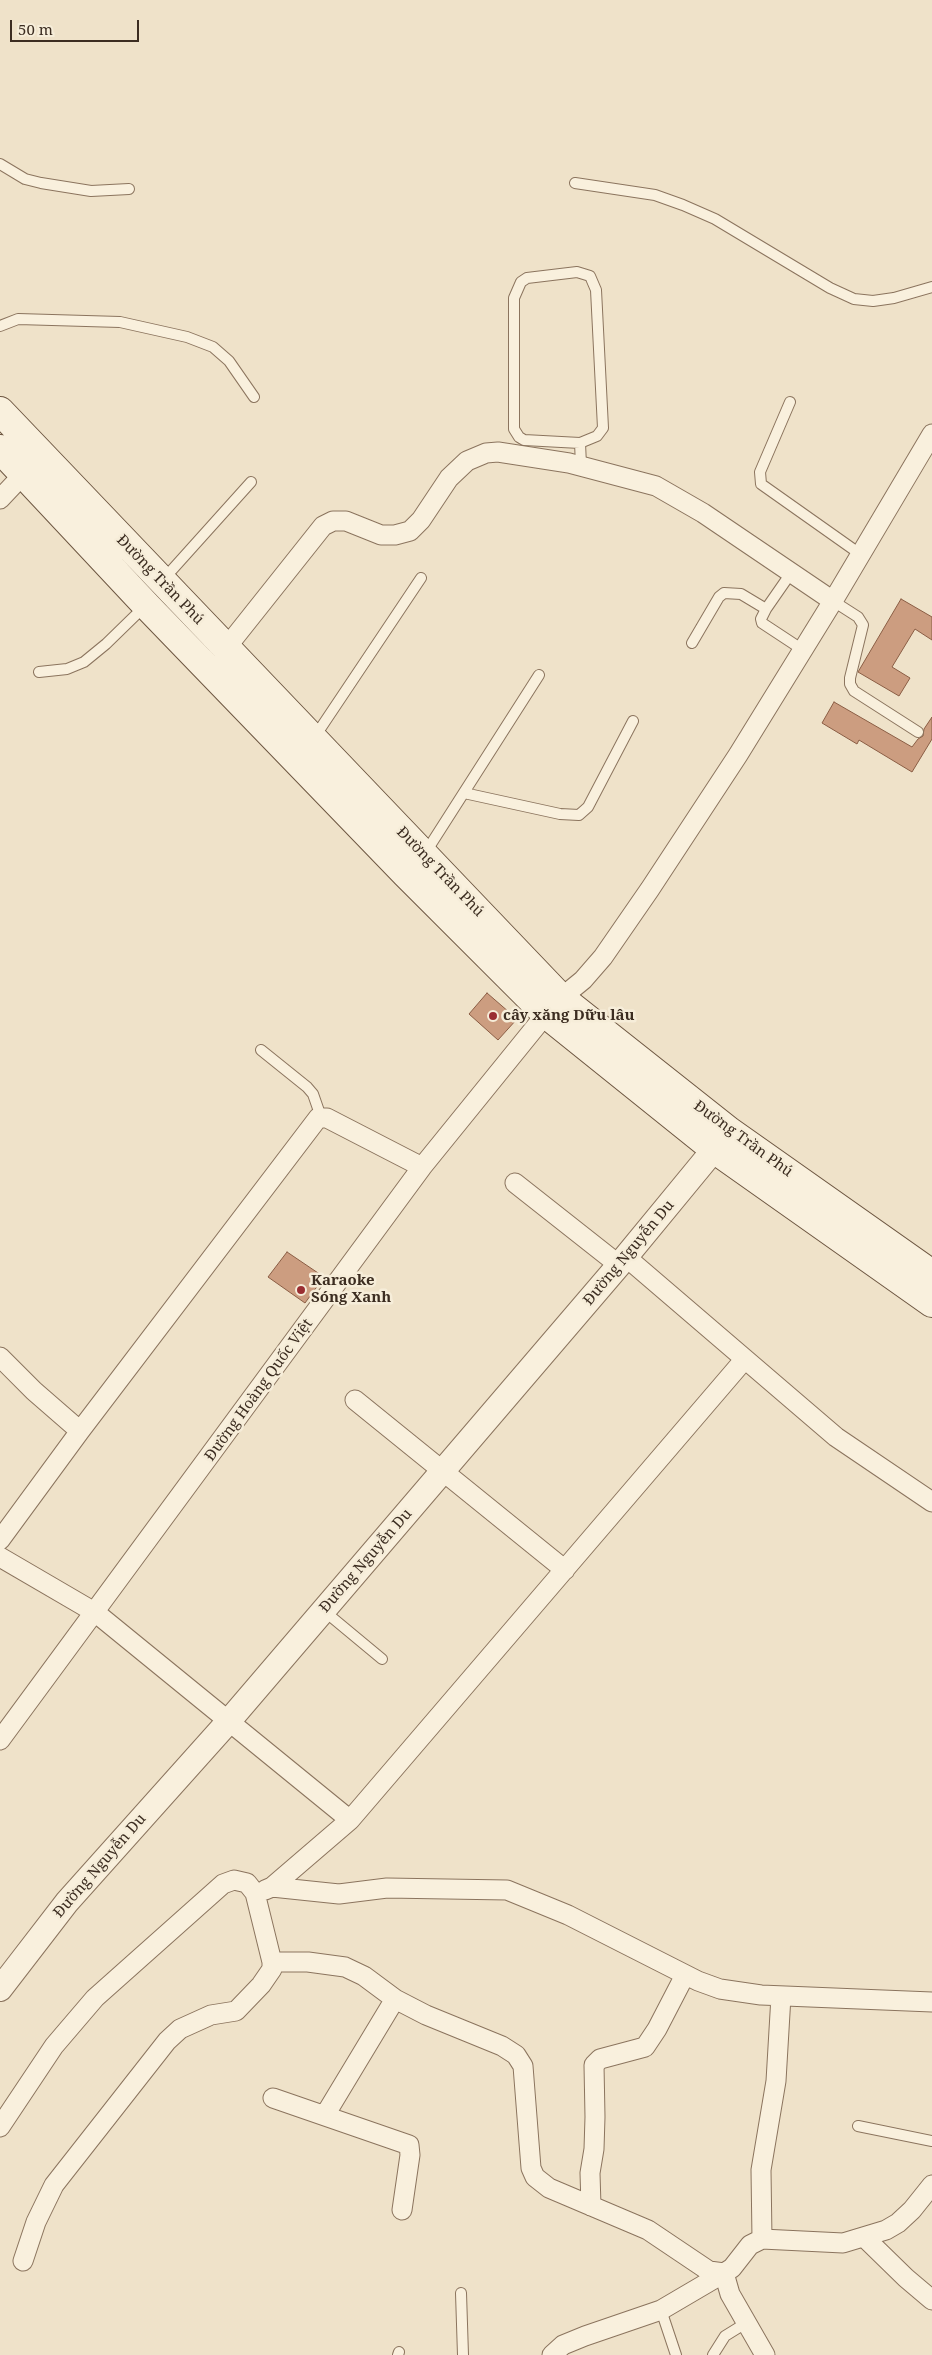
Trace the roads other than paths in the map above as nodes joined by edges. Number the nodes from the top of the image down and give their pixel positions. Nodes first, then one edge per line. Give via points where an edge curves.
1 (0, 164) edge
2 (575, 184) dead end
3 (129, 189) dead end
4 (932, 287) edge
5 (0, 326) edge
6 (254, 397) dead end
7 (790, 402) dead end
8 (0, 411) edge
9 (932, 434) edge
10 (580, 443) junction
11 (0, 449) edge
12 (32, 465) junction
13 (581, 466) junction
14 (251, 482) dead end
15 (0, 499) edge
16 (860, 554) junction
17 (791, 573) junction
18 (421, 578) dead end
19 (162, 581) junction
20 (833, 601) junction
21 (146, 605) junction
22 (766, 609) junction
23 (692, 643) dead end
24 (226, 648) junction
25 (803, 650) junction
26 (39, 672) dead end
27 (539, 675) dead end
28 (633, 721) dead end
29 (918, 732) dead end
30 (314, 739) junction
31 (464, 793) junction
32 (424, 856) junction
33 (554, 1006) junction
34 (261, 1050) dead end
35 (321, 1117) junction
36 (722, 1140) junction
37 (422, 1167) junction
38 (516, 1183) dead end
39 (622, 1261) junction
40 (932, 1274) edge
41 (932, 1303) edge
42 (0, 1358) edge
43 (744, 1360) junction
44 (355, 1400) dead end
45 (80, 1431) junction
46 (442, 1472) junction
47 (932, 1502) edge
48 (0, 1540) edge
49 (0, 1557) edge
50 (565, 1570) junction
51 (323, 1610) junction
52 (96, 1613) junction
53 (382, 1659) dead end
54 (228, 1722) junction
55 (3, 1730) edge
56 (350, 1820) junction
57 (263, 1890) junction
58 (272, 1962) junction
59 (685, 1974) junction
60 (0, 1989) edge
61 (781, 1996) junction
62 (395, 1999) junction
63 (932, 2002) edge
64 (272, 2098) dead end
65 (325, 2115) junction
66 (858, 2126) dead end
67 (0, 2127) edge
68 (932, 2141) edge
69 (932, 2185) edge
70 (591, 2206) junction
71 (402, 2210) dead end
72 (865, 2238) junction
73 (762, 2239) junction
74 (23, 2261) dead end
75 (724, 2274) junction
76 (461, 2293) dead end
77 (932, 2300) edge
78 (661, 2310) junction
79 (746, 2323) junction
80 (463, 2355) edge
81 (552, 2355) edge
82 (676, 2355) edge
83 (713, 2355) edge
84 (765, 2355) edge

1 - 3 lane via 24,179 41,183 91,190
2 - 4 lane via 655,195 683,205 854,299 894,298
5 - 6 lane via 18,319 120,322 186,337 219,352
7 - 16 lane via 759,475 761,484
8 - 12 main road, Đường Trần Phú
9 - 16 street, Đường Hoàng Quốc Việt
10 - 10 lane via 531,442 515,432 514,298 521,282 527,278 581,272 590,276 596,290 603,428 598,436
10 - 13 lane
11 - 12 main road, Đường Trần Phú
12 - 15 street
12 - 19 main road, Đường Trần Phú
12 - 21 main road, Đường Trần Phú
13 - 17 street via 640,481 676,496
13 - 24 street via 498,452 486,454 467,461 410,530 382,535 346,521 332,521 323,526
14 - 19 lane
16 - 20 street, Đường Hoàng Quốc Việt
17 - 20 street
17 - 22 lane
18 - 30 lane
19 - 24 main road, Đường Trần Phú
20 - 25 street, Đường Hoàng Quốc Việt
20 - 29 lane via 864,624 850,678 854,691
21 - 26 lane via 84,662 67,669
21 - 33 main road, Đường Trần Phú via 406,874
22 - 23 lane via 741,594 724,593
22 - 25 lane via 762,623
24 - 30 main road, Đường Trần Phú
25 - 33 street, Đường Hoàng Quốc Việt via 650,889 583,980
27 - 31 lane
28 - 31 lane via 588,806 579,815 560,814
30 - 32 main road, Đường Trần Phú
31 - 32 lane
32 - 33 main road, Đường Trần Phú
33 - 36 main road, Đường Trần Phú
33 - 37 street, Đường Hoàng Quốc Việt
34 - 35 lane via 302,1082 312,1094
35 - 37 street
35 - 45 street via 308,1129
36 - 39 street, Đường Nguyễn Du
36 - 40 main road, Đường Trần Phú
36 - 41 main road, Đường Trần Phú
37 - 52 street, Đường Hoàng Quốc Việt
38 - 39 street
39 - 43 street
39 - 46 street, Đường Nguyễn Du
42 - 45 street
43 - 47 street via 836,1436
43 - 50 street
44 - 46 street
45 - 48 street
46 - 50 street
46 - 51 street, Đường Nguyễn Du
49 - 52 street
50 - 56 street
51 - 53 lane
51 - 54 street, Đường Nguyễn Du
52 - 54 street
52 - 55 street, Đường Hoàng Quốc Việt
54 - 56 street
54 - 60 street, Đường Nguyễn Du via 67,1902
56 - 57 street
57 - 58 street
57 - 59 street via 339,1894 387,1888 507,1890 568,1914
57 - 67 street via 234,1880 223,1884 95,1998 54,2046
58 - 62 street via 345,1967 364,1976
58 - 74 street via 272,1969 261,1985 236,2012 212,2015 180,2028 167,2041 54,2185 36,2222
59 - 61 street via 720,1989
59 - 70 street via 645,2047 600,2058 594,2065
61 - 63 street
61 - 73 street via 776,2081 761,2170
62 - 65 street
62 - 70 street via 516,2055 523,2066 525,2078 531,2168 549,2188
64 - 65 street
65 - 71 street via 409,2145
66 - 68 lane
69 - 72 street via 898,2223
70 - 75 street via 648,2230 699,2265
72 - 73 street via 843,2243
72 - 77 street
73 - 75 street via 750,2244
75 - 78 street
75 - 79 street via 730,2294
76 - 80 lane
78 - 81 street via 585,2336
78 - 82 lane
79 - 83 lane via 725,2336
79 - 84 street

